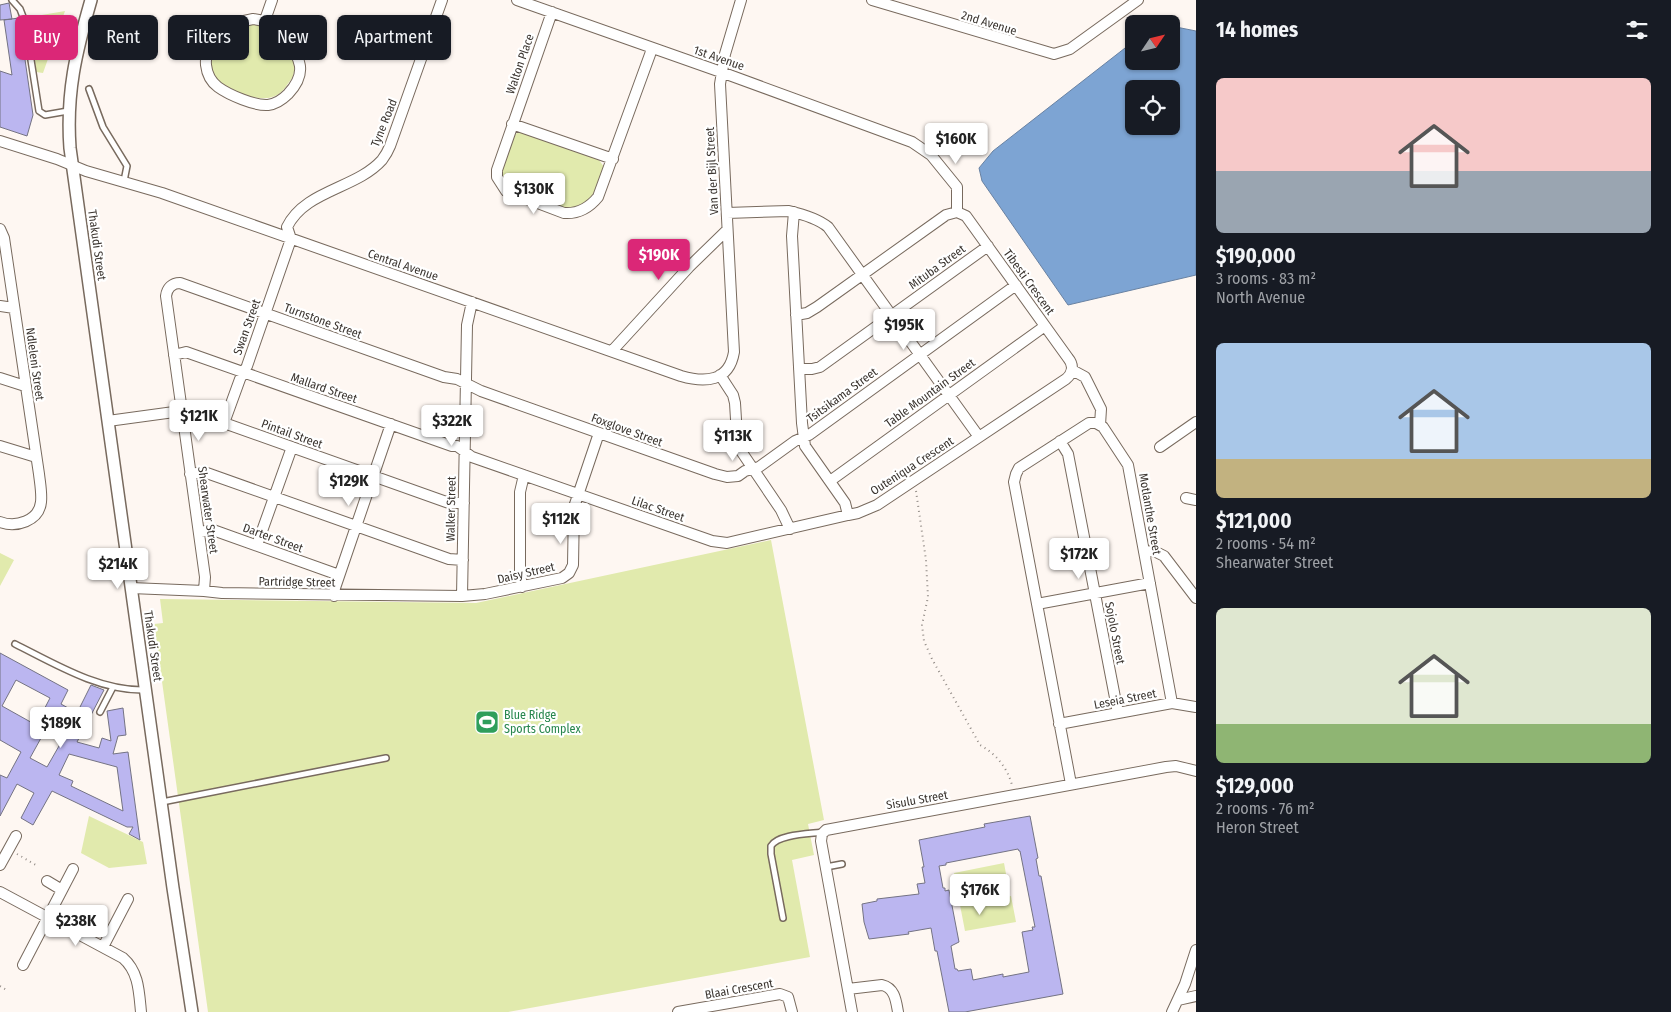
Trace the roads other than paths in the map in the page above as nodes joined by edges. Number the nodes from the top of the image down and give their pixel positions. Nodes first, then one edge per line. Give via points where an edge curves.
1 (12, 0) edge
2 (91, 0) edge
3 (272, 0) edge
4 (442, 0) edge
5 (518, 0) edge
6 (741, 0) edge
7 (872, 0) edge
8 (1138, 0) edge
9 (552, 12) junction
10 (267, 15) edge
11 (265, 20) joint
12 (652, 48) junction
13 (721, 72) junction
14 (89, 89) dead end
15 (68, 111) junction
16 (512, 124) junction
17 (0, 141) edge
18 (613, 159) junction
19 (72, 164) junction
20 (124, 181) junction
21 (794, 212) junction
22 (957, 212) junction
23 (727, 213) junction
24 (0, 229) edge
25 (727, 230) junction
26 (292, 239) junction
27 (988, 246) junction
28 (862, 274) junction
29 (171, 285) joint
30 (1016, 285) junction
31 (472, 302) junction
32 (0, 306) edge
33 (14, 308) junction
34 (265, 314) junction
35 (796, 315) junction
36 (891, 315) junction
37 (1045, 326) junction
38 (612, 351) junction
39 (174, 355) junction
40 (920, 355) junction
41 (799, 369) junction
42 (1072, 370) junction
43 (243, 372) junction
44 (722, 373) junction
45 (0, 378) edge
46 (466, 385) junction
47 (24, 386) junction
48 (949, 395) junction
49 (182, 413) junction
50 (108, 421) junction
51 (224, 422) junction
52 (1196, 422) edge
53 (390, 424) junction
54 (1100, 425) junction
55 (598, 433) junction
56 (804, 437) junction
57 (979, 437) junction
58 (1060, 441) junction
59 (0, 446) edge
60 (292, 447) junction
61 (1160, 447) dead end
62 (464, 452) junction
63 (36, 456) junction
64 (753, 469) junction
65 (190, 474) junction
66 (524, 475) junction
67 (373, 476) junction
68 (830, 481) junction
69 (577, 494) junction
70 (274, 497) junction
71 (464, 503) junction
72 (848, 515) junction
73 (0, 522) edge
74 (356, 526) junction
75 (790, 529) junction
76 (198, 532) junction
77 (257, 545) junction
78 (1144, 552) junction
79 (463, 560) junction
80 (339, 575) junction
81 (1150, 583) junction
82 (522, 587) junction
83 (131, 588) junction
84 (204, 591) junction
85 (1094, 593) junction
86 (334, 596) junction
87 (462, 596) junction
88 (1196, 598) edge
89 (1037, 604) junction
90 (16, 644) dead end
91 (113, 687) junction
92 (145, 690) junction
93 (1172, 703) junction
94 (1196, 707) edge
95 (100, 712) dead end
96 (1118, 713) junction
97 (1059, 724) junction
98 (386, 758) dead end
99 (1196, 771) edge
100 (1071, 784) junction
101 (161, 802) junction
102 (824, 832) junction
103 (16, 836) dead end
104 (842, 864) dead end
105 (0, 865) edge
106 (826, 867) junction
107 (73, 869) dead end
108 (47, 881) dead end
109 (62, 890) junction
110 (0, 892) edge
111 (128, 899) dead end
112 (47, 917) junction
113 (783, 918) dead end
114 (103, 947) junction
115 (1196, 950) edge
116 (23, 965) dead end
117 (848, 989) junction
118 (1196, 996) edge
119 (1178, 1000) junction
120 (711, 1009) edge
121 (142, 1012) edge
122 (192, 1012) edge
123 (678, 1012) edge
124 (792, 1012) edge
125 (852, 1012) edge
126 (898, 1012) edge
127 (1172, 1012) edge

1 - 15 lane via 25,22 39,111 45,115
2 - 15 street, Thakudi Street via 73,68
3 - 10 street
4 - 26 street, Tyne Road via 383,159 360,176 302,208 291,219 288,228
5 - 9 street, 1st Avenue
6 - 13 street, Van der Bijl Street
7 - 8 street, 2nd Avenue via 1054,54 1070,49
9 - 12 street, 1st Avenue
9 - 16 street, Walton Place
11 - 11 street via 288,42 301,68 297,85 286,96 268,105 234,95 215,85 207,75 206,60 211,42 227,27 246,20
12 - 13 street, 1st Avenue
12 - 18 street, Walton Place
13 - 22 street, 1st Avenue via 912,142 931,155 957,187
13 - 23 street, Van der Bijl Street
14 - 20 lane via 102,127 127,166
15 - 19 street, Thakudi Street
16 - 18 street
16 - 18 street, Walton Place via 497,170 501,185 506,191 564,213 573,214 592,205
17 - 19 street, Central Avenue
19 - 20 street, Central Avenue
19 - 50 street, Thakudi Street
20 - 26 street, Central Avenue
21 - 23 street
21 - 28 street via 828,227
21 - 35 street
22 - 27 street, Tibesti Crescent via 969,219
22 - 28 street via 946,215
23 - 25 street, Van der Bijl Street
24 - 33 street, Ndleleni Street
25 - 38 street
25 - 44 street, Van der Bijl Street via 734,352
26 - 31 street, Central Avenue
26 - 34 street, Swan Street
27 - 30 street, Tibesti Crescent
27 - 36 street, Mituba Street
28 - 35 street via 817,307
28 - 36 street
29 - 34 street, Turnstone Street via 180,283
29 - 39 street, Shearwater Street via 166,296
30 - 37 street, Tibesti Crescent
30 - 40 street, Tsitsikama Street
31 - 38 street, Central Avenue
31 - 46 street, Walker Street via 467,325
32 - 33 street
33 - 47 street, Ndleleni Street
34 - 43 street, Swan Street
34 - 46 street, Turnstone Street via 457,379
35 - 41 street
36 - 40 street
36 - 41 street, Mituba Street via 820,367
37 - 42 street, Tibesti Crescent via 1071,361
37 - 48 street, Table Mountain Street
38 - 44 street, Central Avenue via 692,379 706,380
39 - 43 street, Mallard Street via 186,352
39 - 49 street, Shearwater Street
40 - 48 street
40 - 56 street, Tsitsikama Street
41 - 56 street
42 - 54 street via 1085,377 1101,409
42 - 57 street via 1066,379
43 - 51 street, Swan Street
43 - 53 street, Mallard Street
44 - 64 street via 735,403 738,444
45 - 47 street
46 - 55 street, Foxglove Street
46 - 62 street, Walker Street
47 - 63 street, Ndleleni Street
48 - 57 street
48 - 68 street, Table Mountain Street
49 - 50 street, Pintail Street
49 - 51 street, Pintail Street
49 - 65 street, Shearwater Street
50 - 83 street, Thakudi Street
51 - 60 street, Pintail Street
52 - 61 street
53 - 62 street, Mallard Street via 457,446
53 - 67 street
54 - 58 street via 1085,424
54 - 78 street, Motlanthe Street via 1128,465
55 - 64 street, Foxglove Street via 721,476 738,476
55 - 69 street, Daisy Street
56 - 64 street, Foxglove Street
56 - 68 street via 805,446
57 - 72 street, Outeniqua Crescent via 877,505
58 - 85 street, Sojolo Street via 1068,454
58 - 89 street via 1017,470 1014,478
59 - 63 street
60 - 67 street, Pintail Street
60 - 70 street
62 - 66 street, Lilac Street
62 - 71 street, Walker Street
63 - 73 street, Ndleleni Street via 41,503 38,510 25,522
64 - 75 street
65 - 70 street via 204,472
65 - 76 street, Shearwater Street
66 - 69 street, Lilac Street
66 - 82 street via 520,492
67 - 71 street, Pintail Street via 448,503
67 - 74 street
68 - 72 street via 845,503
69 - 75 street, Lilac Street via 717,543
69 - 82 street, Daisy Street via 572,569 565,577
70 - 74 street
70 - 77 street
71 - 79 street, Walker Street
72 - 75 street, Lilac Street
74 - 79 street via 449,559
74 - 80 street
76 - 77 street, Darter Street via 213,530
76 - 84 street, Shearwater Street
77 - 80 street, Darter Street
78 - 81 street, Motlanthe Street
78 - 88 street via 1154,551 1164,556
79 - 87 street, Walker Street
80 - 86 street
81 - 85 street
81 - 93 street, Motlanthe Street
82 - 87 street, Daisy Street
83 - 84 street, Partridge Street
83 - 92 street, Thakudi Street
84 - 86 street, Partridge Street
85 - 89 street
85 - 96 street, Sojolo Street
86 - 87 street, Partridge Street
89 - 97 street
90 - 91 lane via 63,668
91 - 92 lane
91 - 95 lane
92 - 101 street, Thakudi Street
93 - 94 street, Leseia Street
93 - 96 street, Leseia Street
96 - 97 street, Leseia Street
97 - 100 street
98 - 101 lane
99 - 100 street, Sisulu Street via 1166,767
100 - 102 street, Sisulu Street
101 - 122 street, Thakudi Street
102 - 106 street via 821,841
102 - 113 lane via 784,837 771,846
103 - 105 street
104 - 106 lane
106 - 117 street
107 - 109 street
108 - 109 street
109 - 112 street
110 - 112 street
111 - 114 street
112 - 114 street
112 - 116 street
114 - 121 street via 132,968
115 - 119 street
117 - 125 street
117 - 126 street via 887,986 893,993
118 - 119 street
119 - 127 street
120 - 123 street, Blaai Crescent
120 - 124 street, Blaai Crescent via 783,994 790,1001

